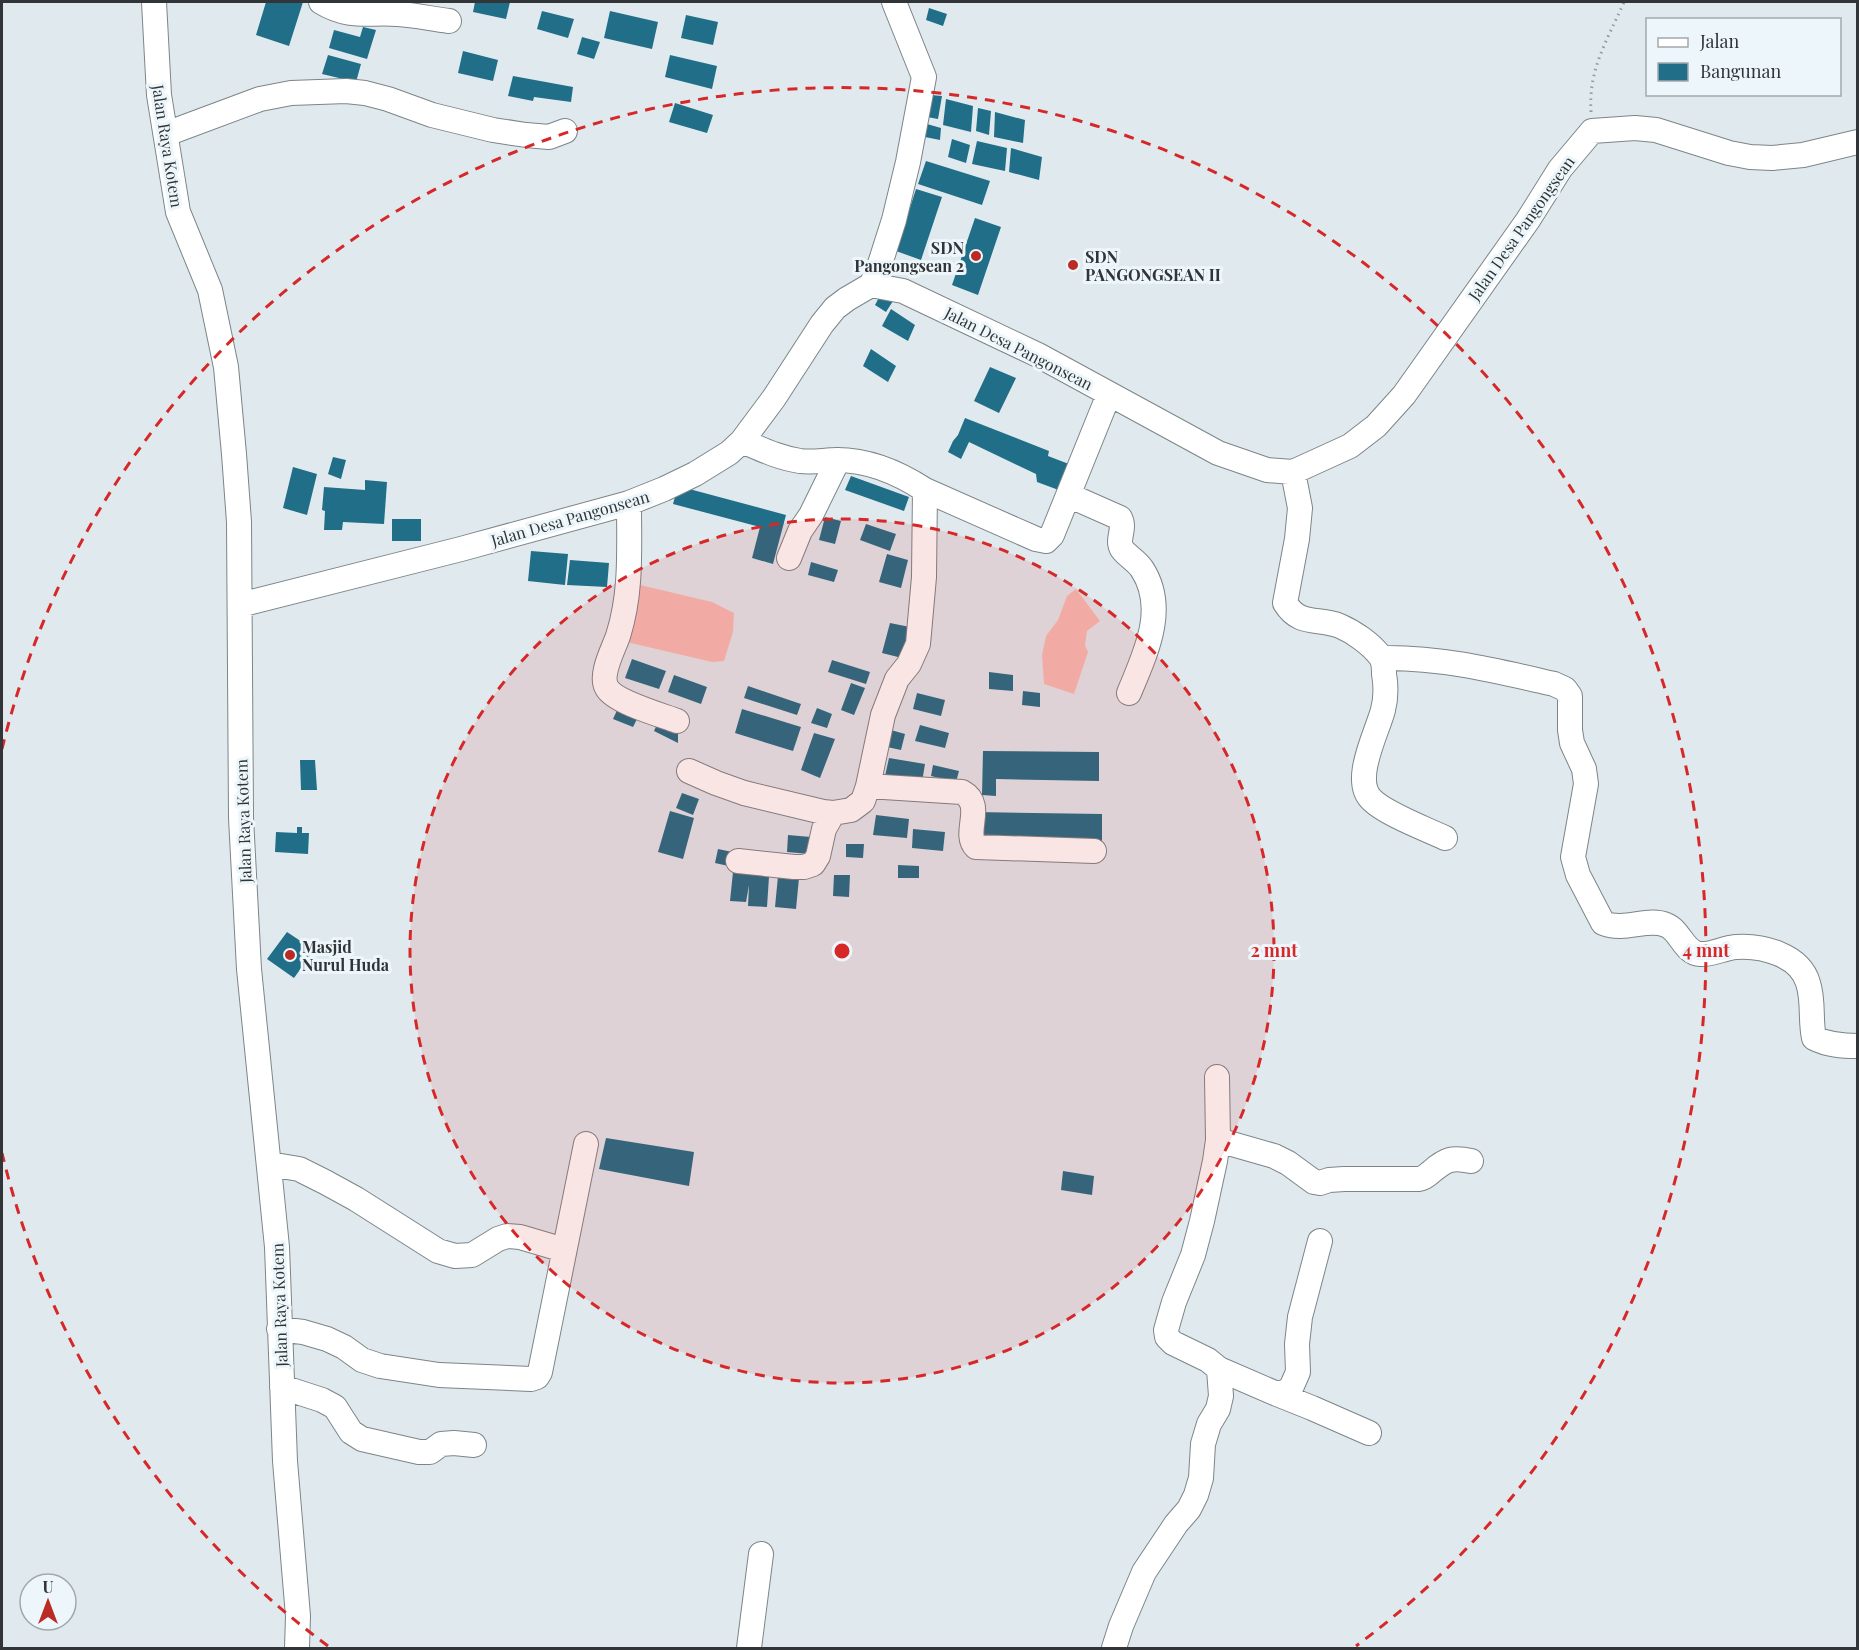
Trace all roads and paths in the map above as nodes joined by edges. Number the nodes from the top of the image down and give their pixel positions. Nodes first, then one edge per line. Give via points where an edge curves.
1 (154, 2) edge
2 (321, 2) edge
3 (894, 2) edge
4 (1624, 2) edge
5 (449, 21) dead end
6 (565, 131) dead end
7 (1592, 131) junction
8 (166, 134) junction
9 (1857, 142) edge
10 (871, 285) junction
11 (1109, 394) junction
12 (742, 441) junction
13 (838, 460) junction
14 (1293, 472) junction
15 (925, 490) junction
16 (1068, 495) junction
17 (629, 503) junction
18 (789, 558) dead end
19 (240, 605) junction
20 (1382, 658) junction
21 (1129, 693) dead end
22 (677, 722) dead end
23 (689, 771) dead end
24 (868, 786) junction
25 (833, 813) junction
26 (1445, 838) dead end
27 (1094, 851) dead end
28 (738, 861) dead end
29 (1857, 1046) edge
30 (1217, 1077) dead end
31 (1218, 1140) junction
32 (586, 1144) dead end
33 (1471, 1161) dead end
34 (268, 1164) junction
35 (1320, 1240) dead end
36 (564, 1250) junction
37 (279, 1329) junction
38 (1219, 1370) junction
39 (282, 1387) junction
40 (1277, 1394) junction
41 (1369, 1433) dead end
42 (474, 1445) dead end
43 (761, 1554) dead end
44 (297, 1648) edge
45 (749, 1648) edge
46 (1114, 1648) edge

1 - 8 street, Jalan Raya Kotem via 159,95
2 - 5 street via 354,15 398,14
3 - 10 street via 924,77 894,220
4 - 7 path via 1591,80
6 - 8 street via 549,137 493,130 377,96 346,91 291,93 260,99
7 - 9 street via 1656,130 1728,153 1772,158
7 - 14 street, Jalan Desa Pangongsean via 1560,169 1404,395 1376,426 1350,446
8 - 19 street, Jalan Raya Kotem via 178,212 210,290 226,367 239,522
10 - 11 street, Jalan Desa Pangonsean via 903,291 1038,355
10 - 12 street, Jalan Desa Pangonsean via 835,308
11 - 14 street, Jalan Desa Pangonsean via 1218,453 1267,470
11 - 16 street
12 - 13 street via 779,457 803,462
12 - 17 street, Jalan Desa Pangonsean via 694,474
13 - 15 street via 881,468
13 - 18 street
14 - 20 street via 1300,508 1285,603 1298,618 1350,631
15 - 16 street via 1046,541
15 - 24 street via 918,644 897,679 883,715
16 - 21 street via 1120,518 1122,549 1142,568 1152,590 1152,633
17 - 19 street, Jalan Desa Pangonsean
17 - 22 street via 627,600 605,684 619,698
19 - 34 street, Jalan Raya Kotem via 241,818 249,969
20 - 26 street via 1384,707 1363,776 1365,788 1370,799 1381,807
20 - 29 street via 1471,665 1565,690 1570,696 1572,743 1586,784 1574,857 1578,875 1603,923 1622,927 1665,924 1696,954 1751,946 1778,953 1801,968 1808,982 1814,1038 1823,1043
23 - 25 street via 744,793
24 - 25 street via 863,801 851,810
24 - 27 street via 968,795 972,800 972,842 976,847
25 - 28 street via 813,864 794,867
30 - 31 street
31 - 33 street via 1274,1156 1320,1183 1344,1179 1419,1179 1443,1161
31 - 38 street via 1193,1255 1166,1330 1173,1343 1208,1360
32 - 36 street
34 - 36 street via 299,1169 356,1199 438,1251 455,1256 472,1255 507,1236
34 - 37 street, Jalan Raya Kotem via 277,1247
35 - 40 street via 1300,1317 1298,1372 1291,1388
36 - 37 street via 540,1372 531,1379 439,1375 380,1366 327,1339
37 - 39 street, Jalan Raya Kotem
38 - 40 street
38 - 46 street via 1221,1396 1203,1444 1196,1495 1144,1572
39 - 42 street via 335,1407 351,1432 362,1439 419,1452 429,1452 441,1444
39 - 44 street, Jalan Raya Kotem
40 - 41 street
43 - 45 street

